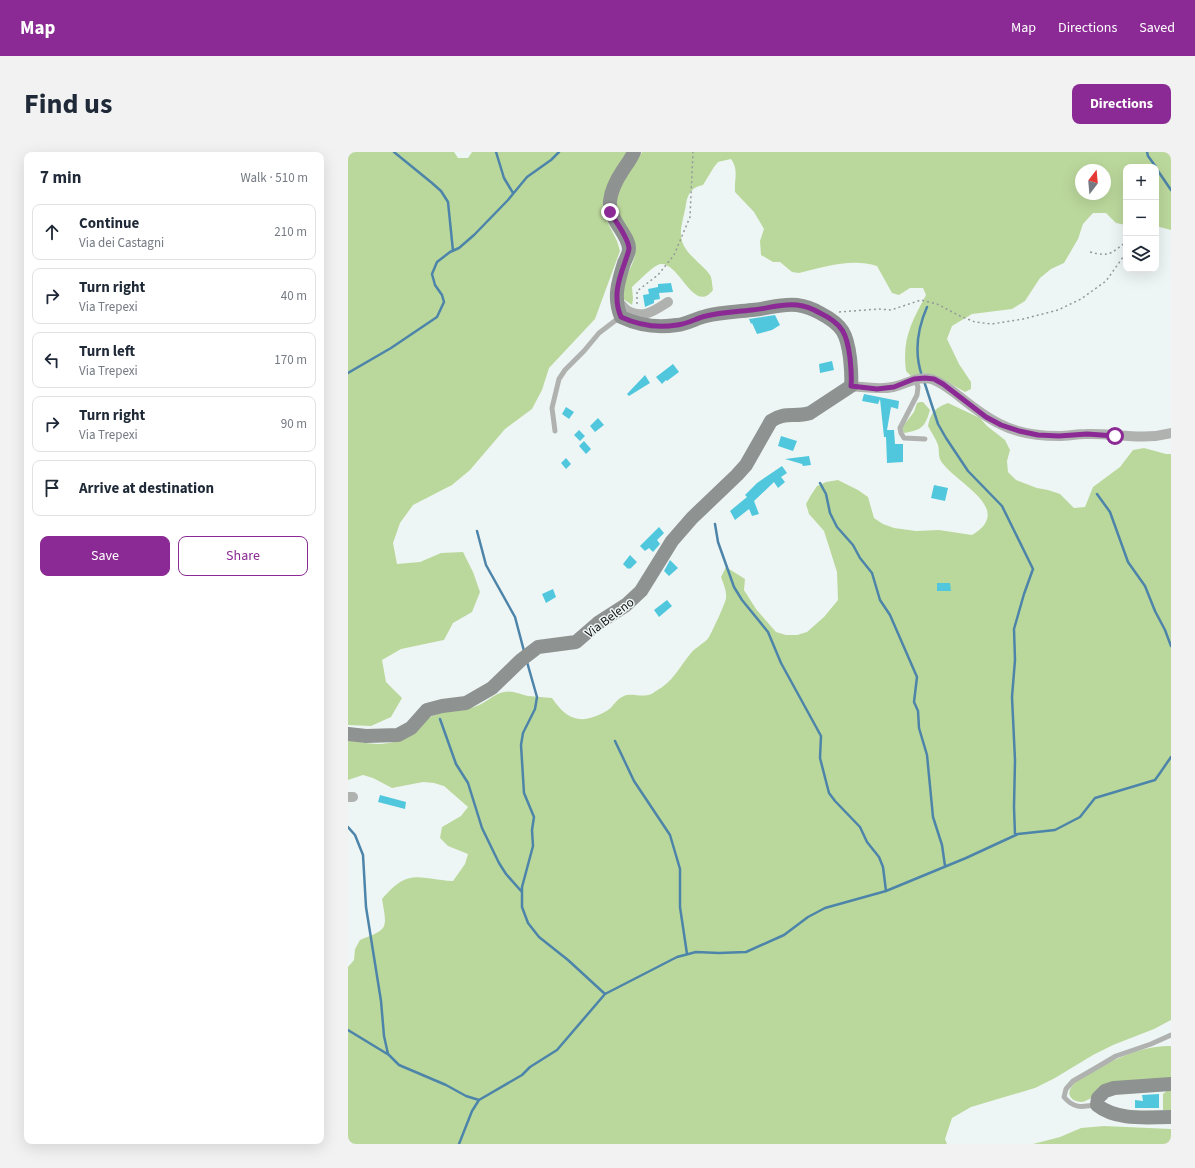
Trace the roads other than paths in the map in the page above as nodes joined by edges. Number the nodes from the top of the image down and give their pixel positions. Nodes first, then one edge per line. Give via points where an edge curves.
1 (634, 152) edge
2 (616, 300) junction
3 (668, 302) dead end
4 (621, 317) junction
5 (914, 379) junction
6 (851, 386) junction
7 (555, 431) dead end
8 (1171, 433) edge
9 (925, 439) dead end
10 (348, 734) edge
11 (1171, 1035) edge
12 (1171, 1084) edge
13 (1097, 1105) junction
14 (1171, 1117) edge

1 - 2 street via 613,189 610,201 610,212 629,249 618,279
2 - 3 street via 629,312 637,314 652,313
2 - 4 street
4 - 6 street via 636,324 666,326 726,312 779,305 798,305 813,309 835,322 845,335 848,343
4 - 7 lane via 599,333 559,379 552,408
5 - 6 street via 894,387 877,389
5 - 8 street via 934,379 986,417 1001,425 1038,435 1151,437
5 - 9 lane via 918,387 917,395 900,428 904,438
6 - 10 street, Via Beleno via 803,416 783,415 771,420 746,465 672,541 641,591 576,642 538,647 492,688 466,703 427,710 412,728 398,735
11 - 13 lane via 1116,1056 1073,1081 1066,1089 1064,1097 1070,1104 1080,1107
12 - 13 street via 1114,1088 1105,1091 1098,1098
13 - 14 street via 1103,1110 1125,1117

